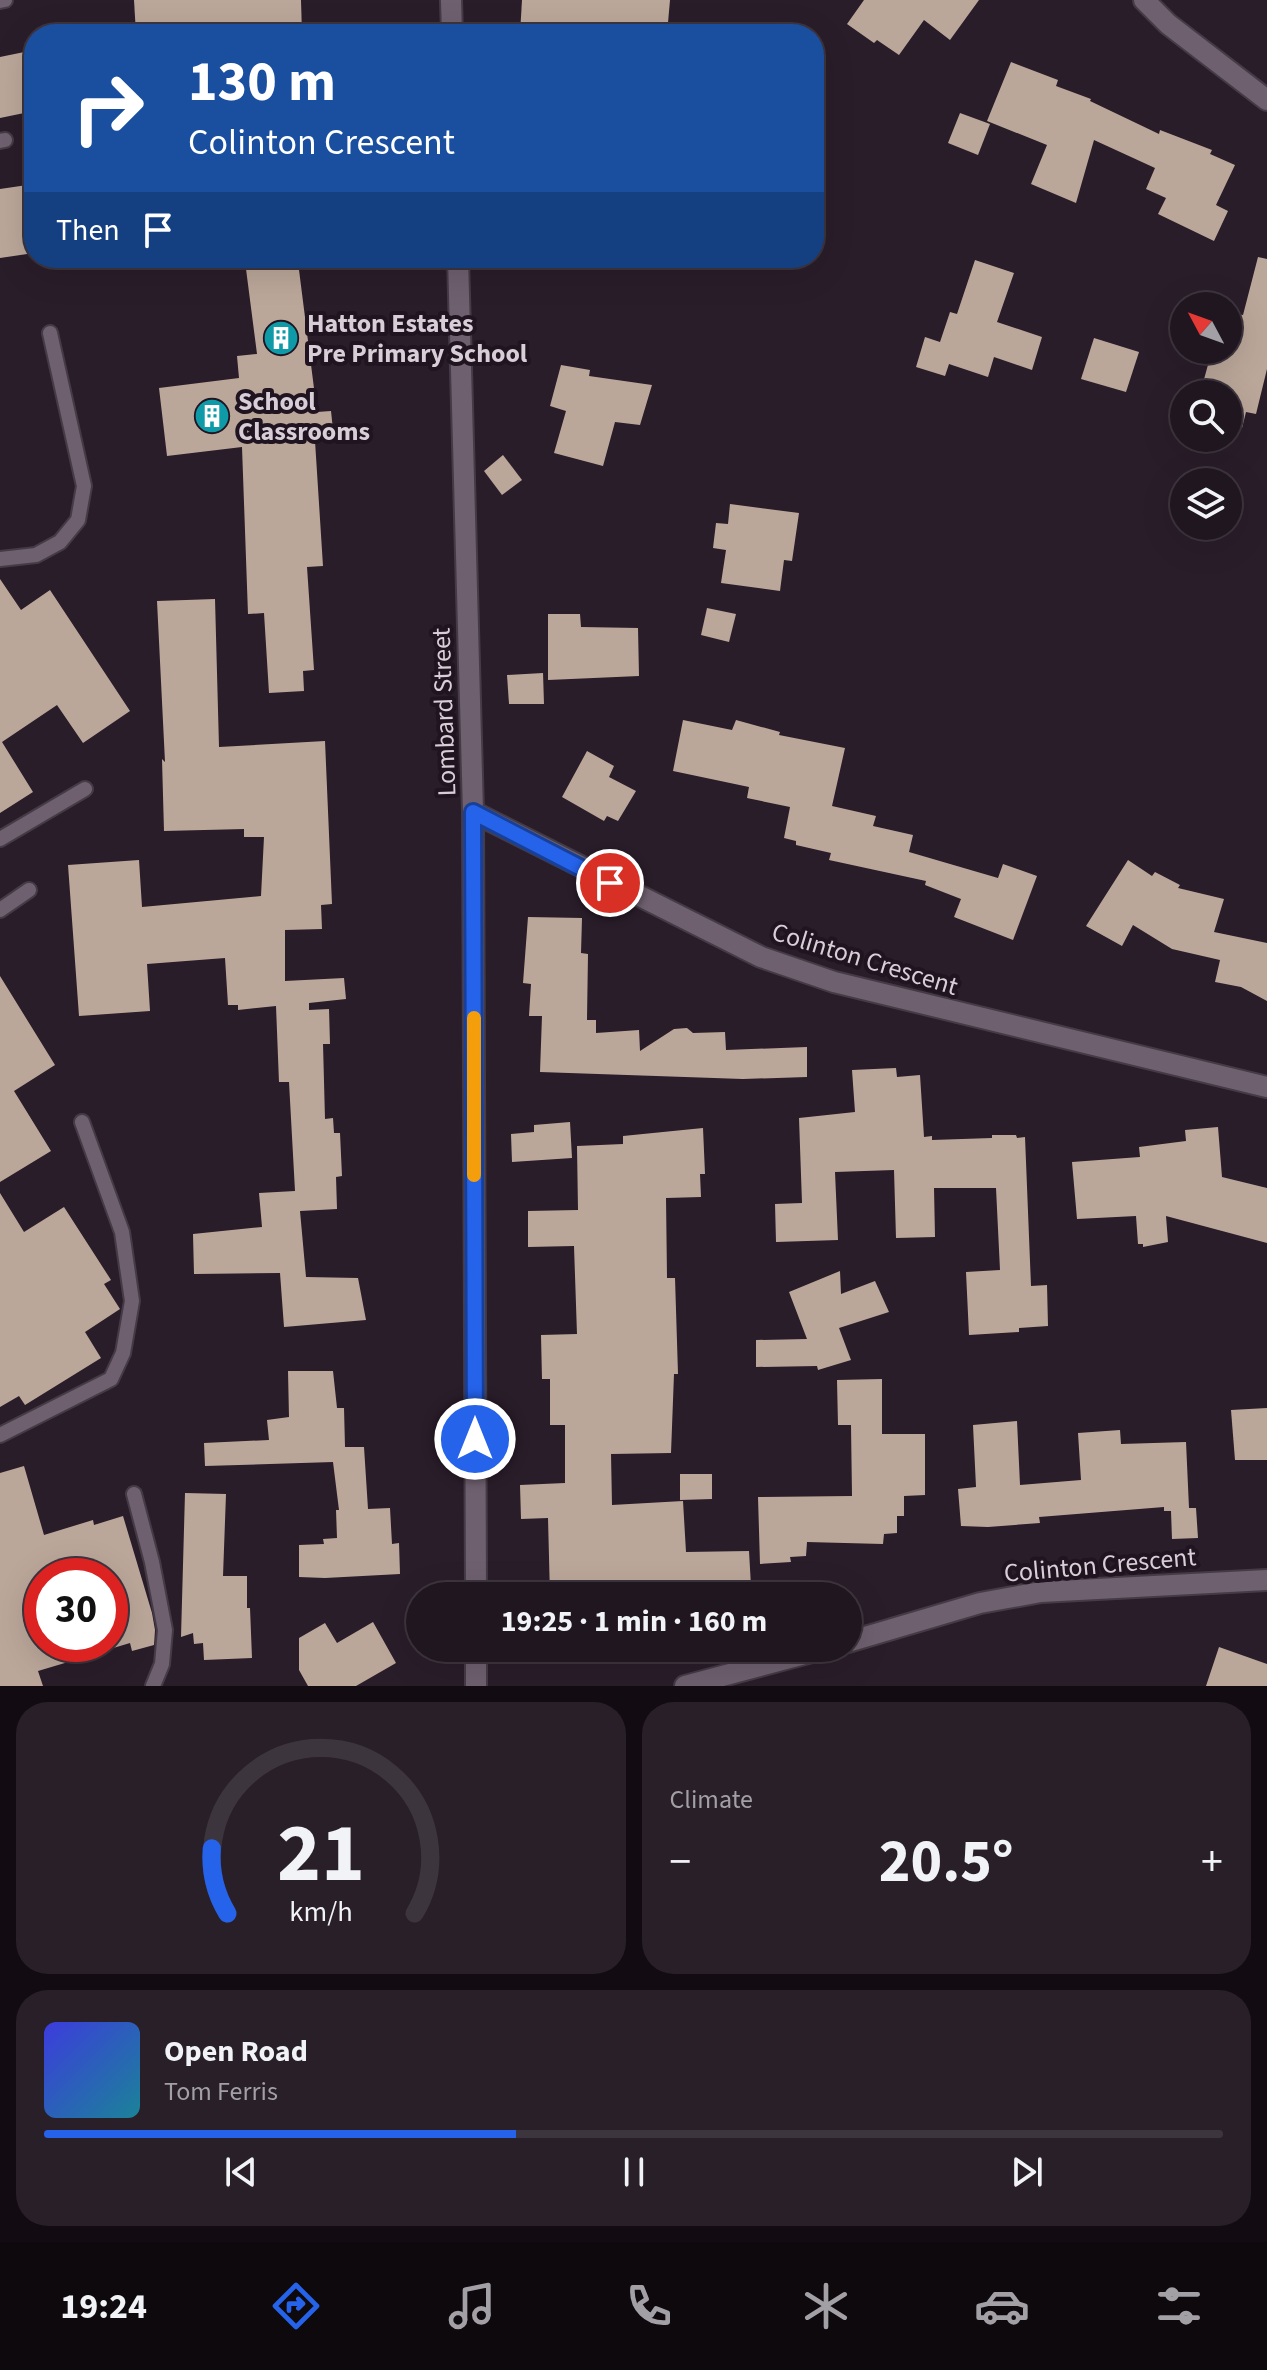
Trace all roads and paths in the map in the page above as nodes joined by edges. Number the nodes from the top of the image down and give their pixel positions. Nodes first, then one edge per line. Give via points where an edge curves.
1 (451, 0) edge
2 (1144, 0) edge
3 (452, 24) edge
4 (1267, 100) edge
5 (458, 268) edge
6 (50, 333) dead end
7 (0, 559) edge
8 (85, 789) dead end
9 (473, 812) junction
10 (0, 839) edge
11 (29, 890) dead end
12 (0, 910) edge
13 (1267, 1087) edge
14 (82, 1122) dead end
15 (0, 1435) edge
16 (134, 1494) dead end
17 (1267, 1580) edge
18 (476, 1582) edge
19 (862, 1638) edge
20 (476, 1662) edge
21 (775, 1662) edge
22 (153, 1686) edge
23 (476, 1686) edge
24 (685, 1686) edge

1 - 3 street
2 - 4 street
5 - 9 street, Lombard Street
6 - 7 lane via 84,486 78,520 60,542 36,555
8 - 10 lane
9 - 13 street, Colinton Crescent via 761,957 938,1010
9 - 18 street, Lombard Street
11 - 12 lane
14 - 15 lane via 122,1232 132,1301 123,1353 111,1379
16 - 22 lane via 165,1630 162,1664
17 - 19 street, Colinton Crescent via 1041,1592 980,1603
20 - 23 street
21 - 24 street

